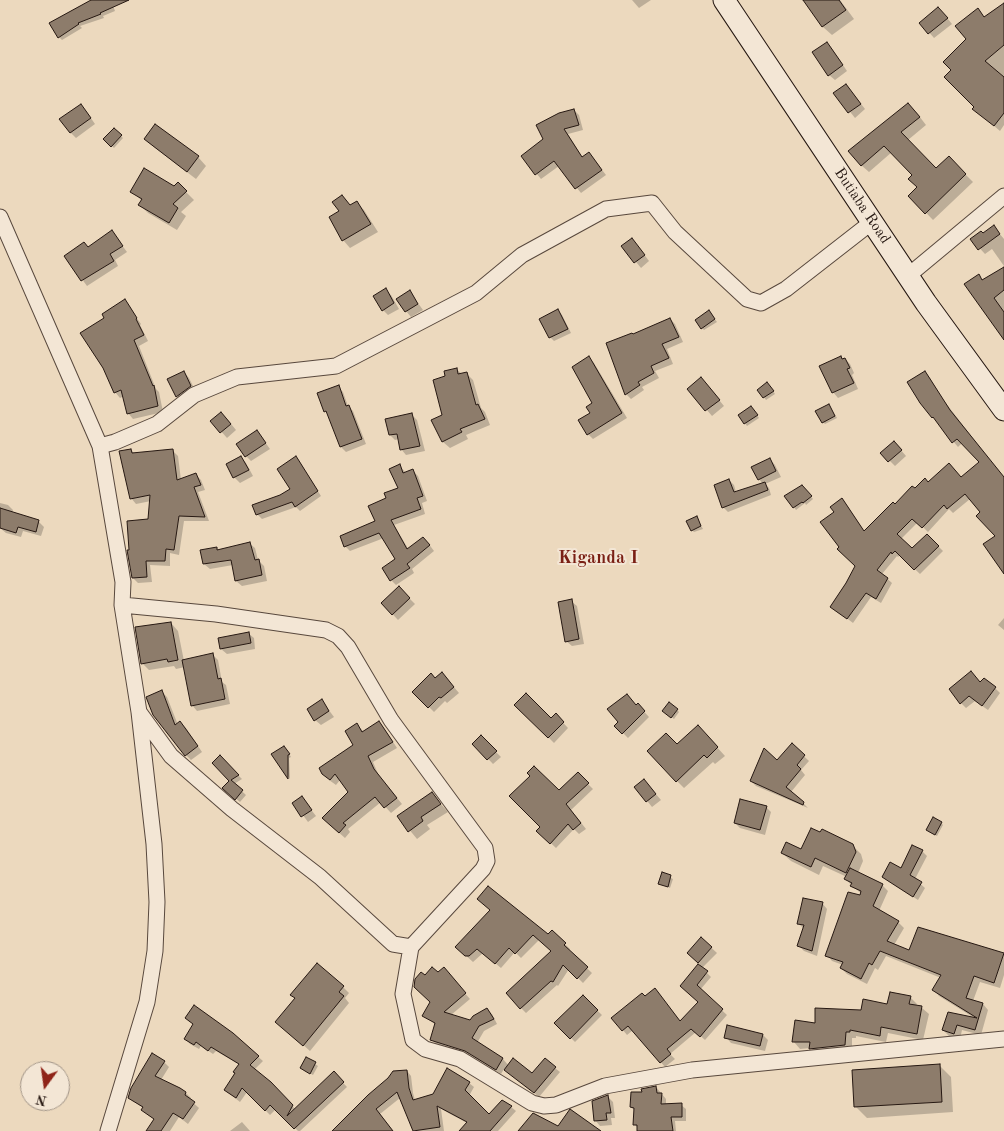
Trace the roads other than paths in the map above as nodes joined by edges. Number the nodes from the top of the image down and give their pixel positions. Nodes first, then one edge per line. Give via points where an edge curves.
1 (724, 0) edge
2 (1004, 196) edge
3 (0, 217) edge
4 (872, 222) junction
5 (909, 275) junction
6 (1004, 410) edge
7 (100, 446) junction
8 (122, 605) junction
9 (139, 712) junction
10 (411, 947) junction
11 (1004, 1039) edge
12 (108, 1131) edge

1 - 4 main road, Butiaba Road
2 - 5 street
3 - 7 street
4 - 5 main road, Butiaba Road
4 - 7 street via 786,289 762,303 747,299 675,232 652,203 606,209 522,255 476,293 336,366 237,377 194,395 157,424
5 - 6 main road, Butiaba Road
7 - 8 street via 123,582
8 - 9 street
8 - 10 street via 216,614 326,630 338,636 348,647 391,720 485,848 487,860 483,869
9 - 10 street via 171,756 184,768 320,876 393,944
9 - 12 street via 154,844 155,951 147,1002
10 - 11 street via 403,994 413,1040 425,1049 460,1059 532,1103 544,1106 556,1105 605,1086 692,1070

